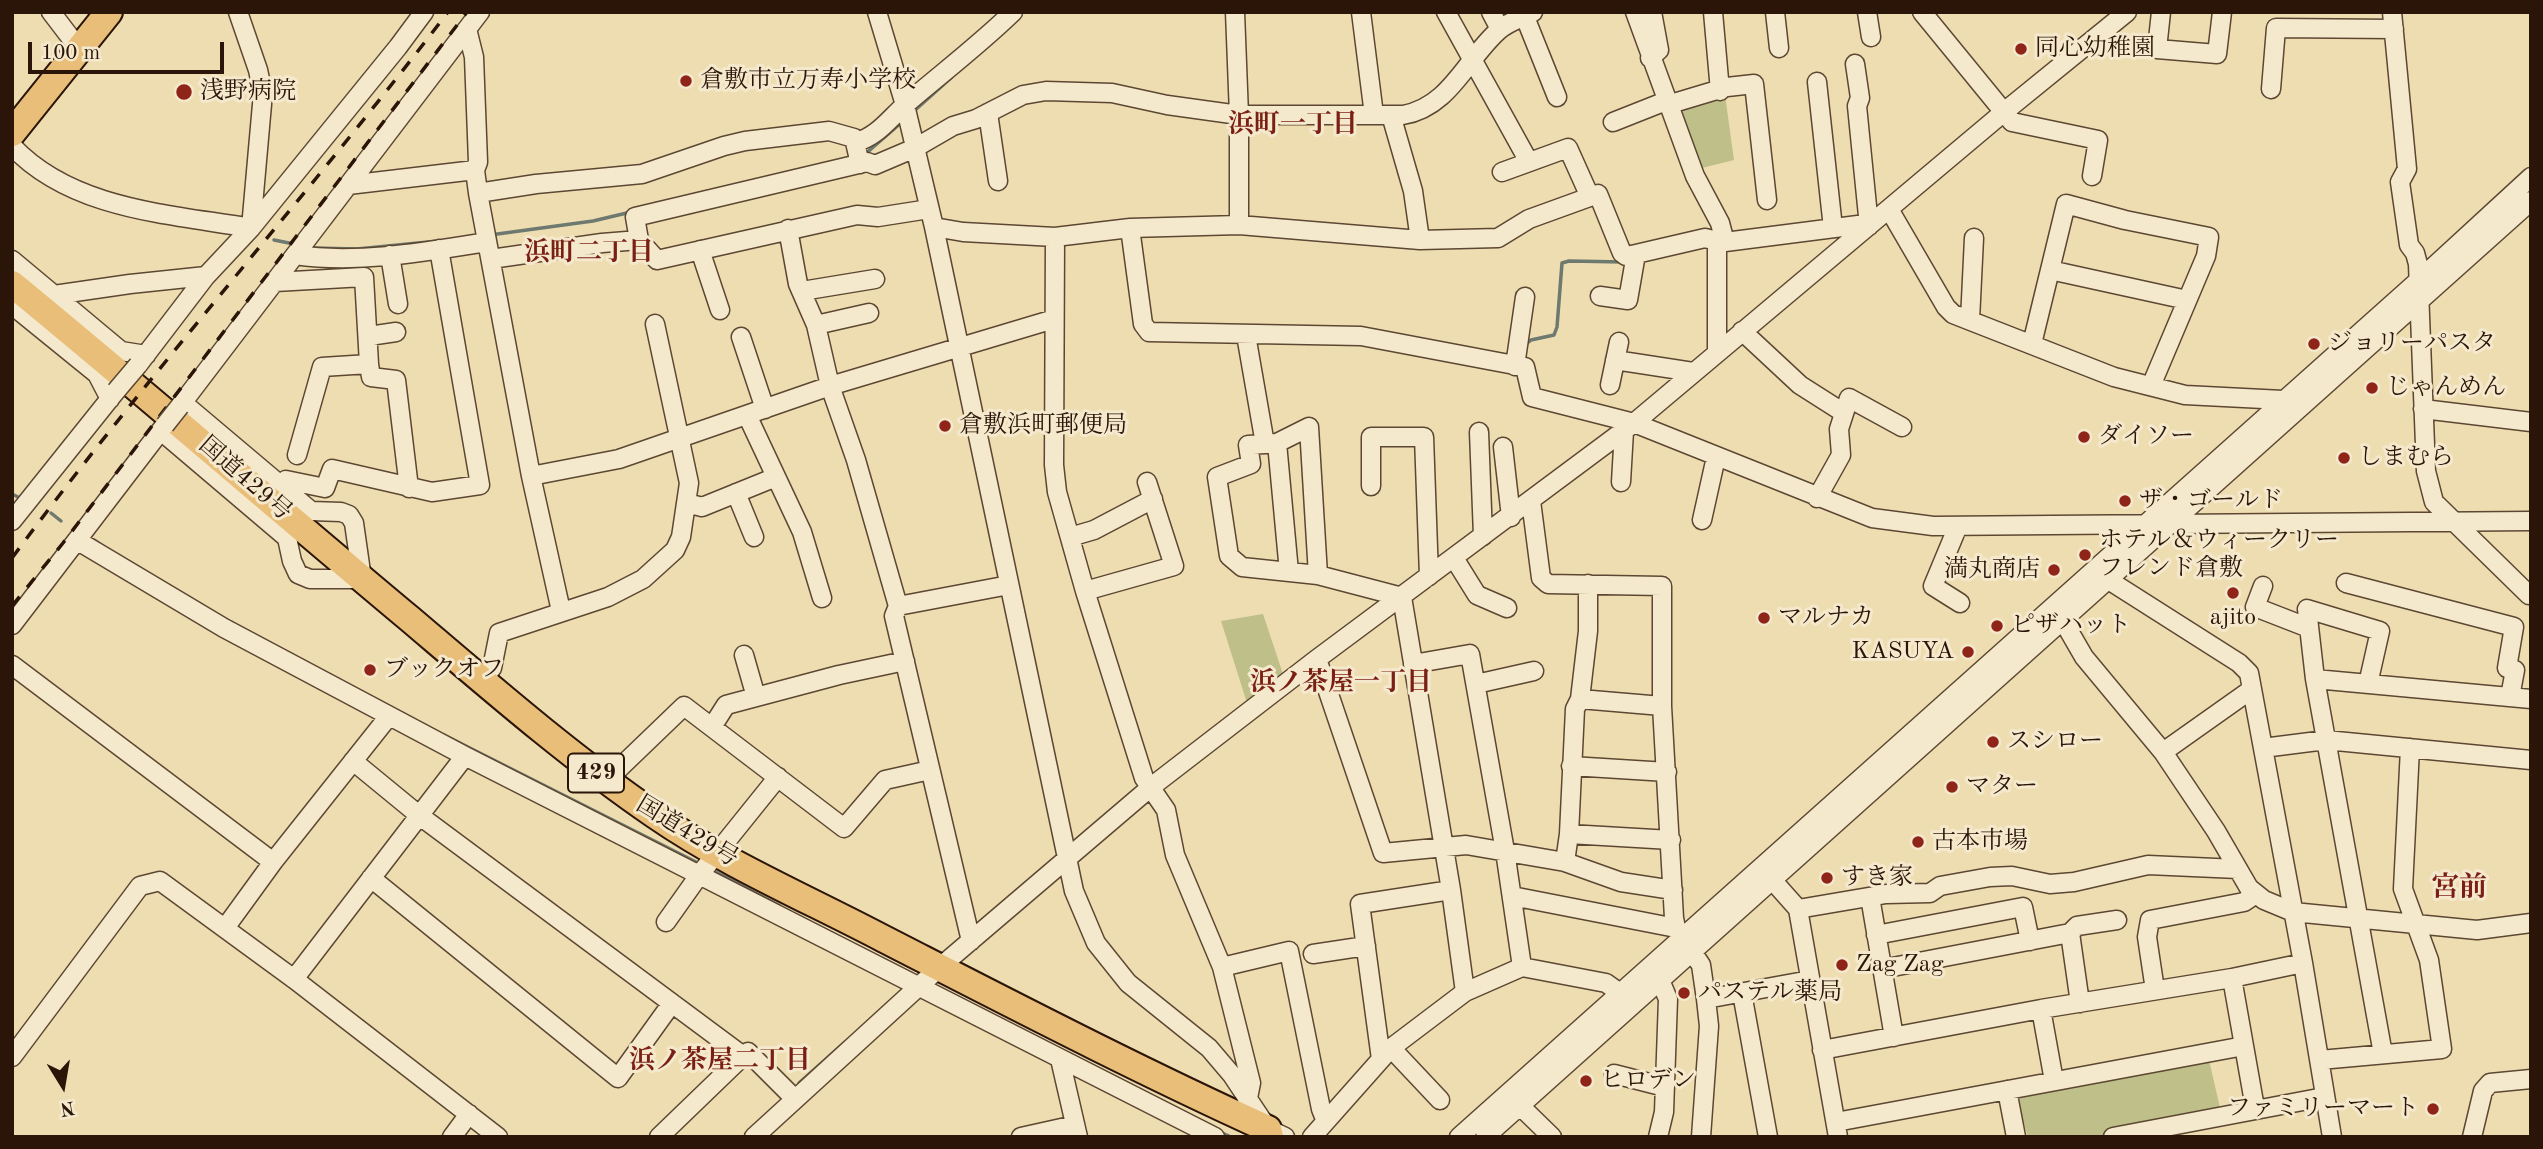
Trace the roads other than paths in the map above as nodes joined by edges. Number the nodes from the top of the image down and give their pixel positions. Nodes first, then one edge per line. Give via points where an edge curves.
1 (51, 12) edge
2 (109, 12) edge
3 (238, 12) edge
4 (424, 12) edge
5 (480, 12) edge
6 (877, 12) edge
7 (1013, 12) edge
8 (1235, 12) edge
9 (1361, 12) edge
10 (1446, 12) edge
11 (1491, 12) edge
12 (1635, 12) edge
13 (1652, 12) edge
14 (1713, 12) edge
15 (1775, 12) edge
16 (1867, 12) edge
17 (1922, 12) edge
18 (2127, 12) edge
19 (2161, 12) edge
20 (2222, 12) edge
21 (1529, 14) edge
22 (2393, 21) edge
23 (467, 29) junction
24 (1500, 29) junction
25 (1871, 37) dead end
26 (1779, 48) dead end
27 (80, 50) junction
28 (1474, 58) junction
29 (1650, 58) junction
30 (1855, 64) dead end
31 (1817, 82) dead end
32 (2271, 89) dead end
33 (1720, 91) junction
34 (1557, 97) dead end
35 (1666, 103) junction
36 (907, 112) junction
37 (988, 113) junction
38 (1239, 115) junction
39 (1383, 115) junction
40 (2007, 116) junction
41 (1613, 122) dead end
42 (12, 133) edge
43 (1572, 137) dead end
44 (12, 146) edge
45 (915, 148) junction
46 (858, 155) junction
47 (1529, 162) junction
48 (475, 170) junction
49 (1502, 172) dead end
50 (2092, 176) dead end
51 (2531, 177) edge
52 (998, 181) dead end
53 (348, 185) junction
54 (478, 193) junction
55 (1594, 196) junction
56 (1767, 201) dead end
57 (2531, 201) edge
58 (1889, 209) junction
59 (931, 218) junction
60 (1239, 225) junction
61 (1833, 225) junction
62 (1869, 226) junction
63 (251, 228) junction
64 (1130, 228) junction
65 (788, 229) junction
66 (1055, 237) junction
67 (1974, 238) dead end
68 (639, 240) junction
69 (1420, 240) junction
70 (1721, 241) junction
71 (487, 243) junction
72 (439, 249) junction
73 (700, 250) junction
74 (295, 255) junction
75 (390, 255) junction
76 (1636, 258) junction
77 (12, 260) edge
78 (2050, 270) junction
79 (206, 276) junction
80 (875, 279) dead end
81 (2418, 280) junction
82 (275, 282) junction
83 (12, 284) edge
84 (802, 291) junction
85 (54, 295) junction
86 (1600, 296) dead end
87 (1525, 297) dead end
88 (2187, 300) junction
89 (2419, 302) junction
90 (398, 304) dead end
91 (12, 305) edge
92 (720, 310) dead end
93 (869, 313) dead end
94 (1054, 319) junction
95 (1970, 320) junction
96 (655, 324) dead end
97 (816, 325) junction
98 (1742, 331) junction
99 (396, 332) dead end
100 (1246, 335) junction
101 (369, 336) junction
102 (741, 337) dead end
103 (1619, 342) dead end
104 (2032, 344) junction
105 (958, 348) junction
106 (1717, 351) junction
107 (142, 360) junction
108 (1615, 360) junction
109 (369, 364) junction
110 (1515, 366) junction
111 (1693, 372) junction
112 (1611, 385) dead end
113 (830, 386) junction
114 (2151, 386) junction
115 (113, 395) junction
116 (2283, 400) junction
117 (181, 405) junction
118 (765, 409) junction
119 (2423, 409) junction
120 (1844, 413) junction
121 (747, 415) junction
122 (2531, 422) edge
123 (1629, 427) junction
124 (163, 428) junction
125 (1902, 428) dead end
126 (1479, 432) dead end
127 (678, 440) junction
128 (1271, 444) junction
129 (1503, 447) dead end
130 (297, 455) dead end
131 (1716, 457) junction
132 (531, 476) junction
133 (776, 477) junction
134 (1621, 482) dead end
135 (1371, 486) dead end
136 (282, 488) junction
137 (410, 488) junction
138 (736, 493) junction
139 (1817, 498) junction
140 (1531, 501) junction
141 (687, 503) junction
142 (16, 510) edge
143 (1510, 517) junction
144 (1702, 520) dead end
145 (2451, 521) junction
146 (2531, 521) edge
147 (354, 523) junction
148 (2143, 523) junction
149 (2170, 523) junction
150 (1958, 526) junction
151 (1482, 536) junction
152 (754, 537) dead end
153 (1070, 537) junction
154 (78, 541) junction
155 (329, 552) junction
156 (1454, 558) junction
157 (2092, 569) junction
158 (1289, 572) junction
159 (1318, 575) junction
160 (1429, 576) junction
161 (310, 579) junction
162 (362, 579) junction
163 (2108, 580) junction
164 (2346, 583) dead end
165 (1588, 584) junction
166 (1009, 585) junction
167 (2263, 586) dead end
168 (1086, 592) junction
169 (2529, 595) edge
170 (1402, 597) junction
171 (822, 598) dead end
172 (1959, 603) dead end
173 (2054, 604) junction
174 (898, 606) junction
175 (1507, 608) dead end
176 (561, 611) junction
177 (2063, 620) junction
178 (12, 625) edge
179 (2309, 628) junction
180 (744, 654) dead end
181 (1317, 659) junction
182 (905, 661) junction
183 (1413, 664) junction
184 (12, 665) edge
185 (1534, 671) dead end
186 (482, 679) junction
187 (2315, 679) junction
188 (1476, 684) junction
189 (2368, 684) junction
190 (2252, 690) junction
191 (2510, 697) junction
192 (756, 698) junction
193 (1580, 699) junction
194 (2531, 699) edge
195 (1662, 706) junction
196 (389, 716) junction
197 (712, 727) junction
198 (2326, 740) junction
199 (2263, 748) junction
200 (2410, 748) junction
201 (2163, 752) junction
202 (465, 756) junction
203 (2531, 760) edge
204 (353, 761) junction
205 (1571, 766) junction
206 (930, 770) junction
207 (1667, 772) junction
208 (778, 777) junction
209 (606, 780) junction
210 (1151, 787) junction
211 (420, 816) junction
212 (1569, 834) junction
213 (1671, 840) junction
214 (1444, 848) junction
215 (1505, 851) junction
216 (1067, 858) junction
217 (273, 862) junction
218 (1565, 862) junction
219 (707, 865) junction
220 (2238, 869) junction
221 (1767, 873) junction
222 (371, 878) junction
223 (1451, 890) junction
224 (1673, 890) junction
225 (2256, 894) junction
226 (1512, 897) junction
227 (1870, 897) junction
228 (1798, 909) junction
229 (2293, 912) junction
230 (2359, 919) junction
231 (2117, 920) dead end
232 (666, 922) dead end
233 (2531, 923) edge
234 (2418, 925) junction
235 (225, 928) junction
236 (2070, 933) junction
237 (1877, 935) junction
238 (1683, 939) junction
239 (971, 941) junction
240 (2030, 941) junction
241 (1366, 946) junction
242 (1313, 954) dead end
243 (2303, 962) junction
244 (1222, 967) junction
245 (1522, 967) junction
246 (1882, 969) junction
247 (2232, 978) junction
248 (294, 979) junction
249 (927, 980) junction
250 (1660, 980) junction
251 (1810, 980) junction
252 (2155, 990) junction
253 (1465, 992) junction
254 (1620, 993) junction
255 (1742, 993) junction
256 (1706, 999) junction
257 (672, 1003) junction
258 (2080, 1003) junction
259 (2041, 1009) junction
260 (1894, 1037) junction
261 (2244, 1046) junction
262 (1822, 1050) junction
263 (1386, 1054) junction
264 (2383, 1055) junction
265 (13, 1056) edge
266 (743, 1056) junction
267 (1060, 1059) junction
268 (2320, 1060) junction
269 (1614, 1074) dead end
270 (2531, 1079) edge
271 (2054, 1082) junction
272 (1665, 1087) junction
273 (2007, 1090) junction
274 (2324, 1097) junction
275 (794, 1098) junction
276 (1440, 1100) dead end
277 (1514, 1100) junction
278 (1242, 1107) junction
279 (2255, 1108) junction
280 (469, 1114) junction
281 (1325, 1119) junction
282 (1837, 1129) edge
283 (1076, 1131) edge
284 (1274, 1134) edge
285 (452, 1137) edge
286 (498, 1137) edge
287 (659, 1137) edge
288 (754, 1137) edge
289 (1021, 1137) edge
290 (1214, 1137) edge
291 (1312, 1137) edge
292 (1458, 1137) edge
293 (1485, 1137) edge
294 (1552, 1137) edge
295 (1658, 1137) edge
296 (1701, 1137) edge
297 (1768, 1137) edge
298 (2016, 1137) edge
299 (2113, 1137) edge
300 (2332, 1137) edge
301 (2472, 1137) edge

1 - 27 street
2 - 27 highway
3 - 63 street via 263,93
4 - 63 street
5 - 23 street
6 - 36 street
7 - 36 street
8 - 38 street
9 - 39 street
10 - 28 street
11 - 24 street
12 - 29 street
13 - 29 street via 1659,50
14 - 33 street
15 - 26 street
16 - 25 street
17 - 40 street
18 - 40 street
19 - 20 street via 2157,49 2217,54
21 - 24 street
21 - 34 street
22 - 32 street via 2276,28
22 - 81 street via 2407,169 2400,182
23 - 48 street via 474,57
23 - 53 street
24 - 28 street
27 - 42 highway
28 - 39 street via 1429,106 1416,113
28 - 47 street
29 - 35 street
30 - 62 street
31 - 61 street
33 - 35 street
33 - 56 street via 1754,84
35 - 41 street
35 - 70 street via 1695,176 1720,223
36 - 45 street
36 - 46 street via 872,137
37 - 38 street via 1023,95 1072,91 1112,93
37 - 45 street
37 - 52 street
38 - 39 street
38 - 60 street
39 - 69 street via 1413,191
40 - 50 street via 2098,140
40 - 58 street
43 - 55 street
44 - 63 street via 39,170 88,195
45 - 46 street via 874,165
45 - 59 street
46 - 54 street via 854,138 830,131 723,146 642,174
46 - 68 street via 635,217
47 - 49 street
47 - 55 street via 1568,148
48 - 53 street
48 - 54 street
51 - 81 street
53 - 74 street
54 - 71 street
55 - 69 street via 1529,219 1498,238
55 - 76 street via 1622,253
57 - 89 street
58 - 62 street
58 - 95 street via 1946,307
59 - 65 street via 857,215
59 - 66 street via 963,232
59 - 105 street
60 - 64 street
60 - 69 street
61 - 62 street
61 - 70 street
62 - 98 street
63 - 79 street
64 - 66 street
64 - 100 street via 1143,324 1149,332
65 - 73 street
65 - 84 street
66 - 94 street
67 - 95 street
68 - 71 street
68 - 73 street via 657,260
70 - 76 street via 1705,238
70 - 106 street
71 - 72 street
71 - 132 street
72 - 75 street
72 - 137 street via 480,485 432,492
73 - 92 street
74 - 75 street
74 - 82 street
75 - 90 street
76 - 86 street via 1628,300
77 - 85 street
78 - 88 street
78 - 88 street via 2066,204 2209,237
78 - 104 street
79 - 85 street
79 - 107 street
80 - 84 street
81 - 89 street
81 - 116 street
82 - 101 street via 364,277
82 - 117 street
83 - 155 highway, 国道429号 / 429
84 - 97 street
85 - 107 street via 121,351
87 - 110 street
88 - 114 street
89 - 119 street
89 - 149 street
91 - 115 street via 97,374
93 - 97 street
94 - 105 street
94 - 153 street via 1054,465
95 - 104 street
96 - 127 street
97 - 113 street
98 - 106 street
98 - 120 street via 1800,385
99 - 101 street
100 - 110 street via 1361,336
100 - 128 street
101 - 109 street
102 - 118 street
103 - 108 street
104 - 114 street via 2114,377
105 - 113 street
105 - 166 street
106 - 111 street
107 - 115 street, bridge
108 - 111 street
108 - 112 street
109 - 130 street via 321,367
109 - 137 street via 371,377 396,380
110 - 123 street via 1525,368 1532,397
111 - 123 street
113 - 118 street
113 - 174 street
114 - 116 street via 2185,395
115 - 142 street
116 - 148 street
117 - 124 street, bridge
117 - 136 street
118 - 121 street
119 - 122 street
119 - 145 street via 2426,471 2434,502
120 - 125 street via 1849,398
120 - 139 street via 1839,429 1841,455
121 - 127 street
121 - 133 street
123 - 131 street
123 - 134 street
123 - 140 street
124 - 154 street
124 - 161 street via 287,538 298,574
126 - 151 street
127 - 132 street via 619,459
127 - 141 street via 689,483
128 - 158 street
128 - 158 street via 1248,445 1251,464 1217,477 1229,556 1242,567
128 - 159 street via 1309,427
129 - 143 street
131 - 139 street
131 - 144 street
132 - 176 street
133 - 138 street
133 - 171 street via 802,532
135 - 160 street via 1371,437 1424,437
136 - 137 street via 286,480 325,488 332,470
136 - 147 street via 310,511 341,512
138 - 141 street via 702,507
138 - 152 street
139 - 150 street via 1872,518
140 - 143 street
140 - 165 street via 1541,578 1548,584
141 - 176 street via 681,537 662,564 608,597
143 - 151 street
145 - 146 street
145 - 149 street
145 - 169 street
147 - 155 street via 346,546
147 - 162 street
148 - 149 street
148 - 150 street
148 - 157 street
149 - 163 street
150 - 172 street via 1933,586
151 - 156 street
153 - 168 street
153 - 168 street via 1094,530 1150,491 1174,566
154 - 178 street
154 - 196 street via 224,628
155 - 161 street via 325,570
155 - 162 highway, 国道429号 / 429
156 - 160 street
156 - 175 street via 1477,595
157 - 163 street
157 - 173 street
158 - 159 street
159 - 170 street
160 - 170 street
161 - 162 street
162 - 186 highway, 国道429号 / 429
163 - 177 street
163 - 190 street via 2239,663 2249,673
164 - 191 street via 2514,627 2507,668 2515,670
165 - 193 street
165 - 195 street via 1661,586
166 - 174 street
166 - 216 street
167 - 179 street via 2255,607
168 - 210 street via 1144,778
170 - 181 street
170 - 183 street
173 - 177 street
173 - 221 street
174 - 182 street via 894,616
176 - 186 street via 499,633 492,668
177 - 201 street via 2084,657
177 - 221 street
179 - 187 street
179 - 189 street via 2307,609 2380,631
180 - 192 street
181 - 210 street
181 - 214 street via 1383,853
182 - 192 street
182 - 206 street
183 - 188 street via 1470,654
183 - 214 street
184 - 217 street
185 - 188 street
186 - 209 highway, 国道429号 / 429
187 - 189 street
187 - 198 street
188 - 215 street
189 - 191 street
190 - 199 street
190 - 201 street
191 - 194 street
192 - 197 street via 726,705
193 - 195 street
193 - 205 street via 1575,709
195 - 207 street
196 - 202 street
196 - 204 street
197 - 208 street
197 - 209 street via 684,706
198 - 199 street
198 - 200 street
198 - 230 street
199 - 229 street
200 - 203 street
200 - 234 street via 2403,889
201 - 220 street
202 - 211 street
202 - 219 street
204 - 211 street
204 - 217 street
205 - 207 street
205 - 212 street
206 - 208 street via 884,780 844,828
206 - 239 street
207 - 213 street
208 - 219 street
209 - 219 highway, 国道429号 / 429 via 659,818
210 - 216 street
210 - 244 street via 1166,810 1175,855
211 - 222 street
211 - 257 street
212 - 213 street
212 - 218 street
213 - 224 street
214 - 215 street via 1466,845
214 - 223 street
215 - 218 street
215 - 226 street
216 - 239 street
216 - 278 street via 1073,891 1097,943 1128,983 1209,1048
217 - 235 street
218 - 224 street via 1621,882
219 - 232 street
219 - 249 highway, 国道429号 / 429
220 - 225 street
220 - 227 street via 2148,866 2050,884 2012,876 1990,877 1940,886 1930,893
221 - 228 street
221 - 238 street
222 - 248 street
222 - 257 street via 618,1078
223 - 241 street via 1360,904
223 - 253 street
224 - 238 street
225 - 229 street
225 - 252 street via 2244,902 2150,920 2147,937
226 - 238 street
226 - 245 street
227 - 228 street
227 - 237 street
228 - 251 street
229 - 230 street
229 - 243 street
230 - 234 street
230 - 264 street
231 - 236 street via 2077,926
233 - 234 street via 2477,930
234 - 264 street via 2429,960 2442,1049
235 - 248 street
235 - 265 street via 160,881 140,886
236 - 240 street
236 - 258 street
237 - 240 street via 2023,907
237 - 246 street
238 - 250 street
238 - 254 street
238 - 256 street via 1702,965
239 - 249 street
240 - 246 street
241 - 242 street
241 - 263 street
243 - 247 street
243 - 268 street
244 - 278 street via 1251,1083
244 - 281 street via 1289,951
245 - 253 street
245 - 254 street via 1606,983
246 - 260 street
247 - 252 street
247 - 261 street
248 - 280 street
249 - 267 street
249 - 275 street
249 - 278 highway, 国道429号 / 429
250 - 272 street via 1668,999
250 - 277 street
251 - 255 street
251 - 262 street
252 - 258 street
253 - 263 street
254 - 277 street
255 - 256 street
255 - 297 street
256 - 296 street via 1709,1026
257 - 266 street
258 - 259 street
259 - 260 street
259 - 271 street
260 - 262 street
261 - 271 street
261 - 279 street
262 - 282 street
263 - 276 street
263 - 281 street
264 - 268 street
266 - 275 street via 748,1052
266 - 287 street
267 - 283 street
267 - 290 street
268 - 274 street
269 - 272 street
270 - 301 street via 2490,1083 2483,1091
271 - 273 street
272 - 295 street
273 - 282 street
273 - 298 street
274 - 279 street
274 - 300 street
275 - 288 street
277 - 292 street
277 - 293 street
277 - 294 street
278 - 284 highway, 国道429号 / 429
279 - 299 street
280 - 285 street
280 - 286 street
281 - 291 street
283 - 289 street

